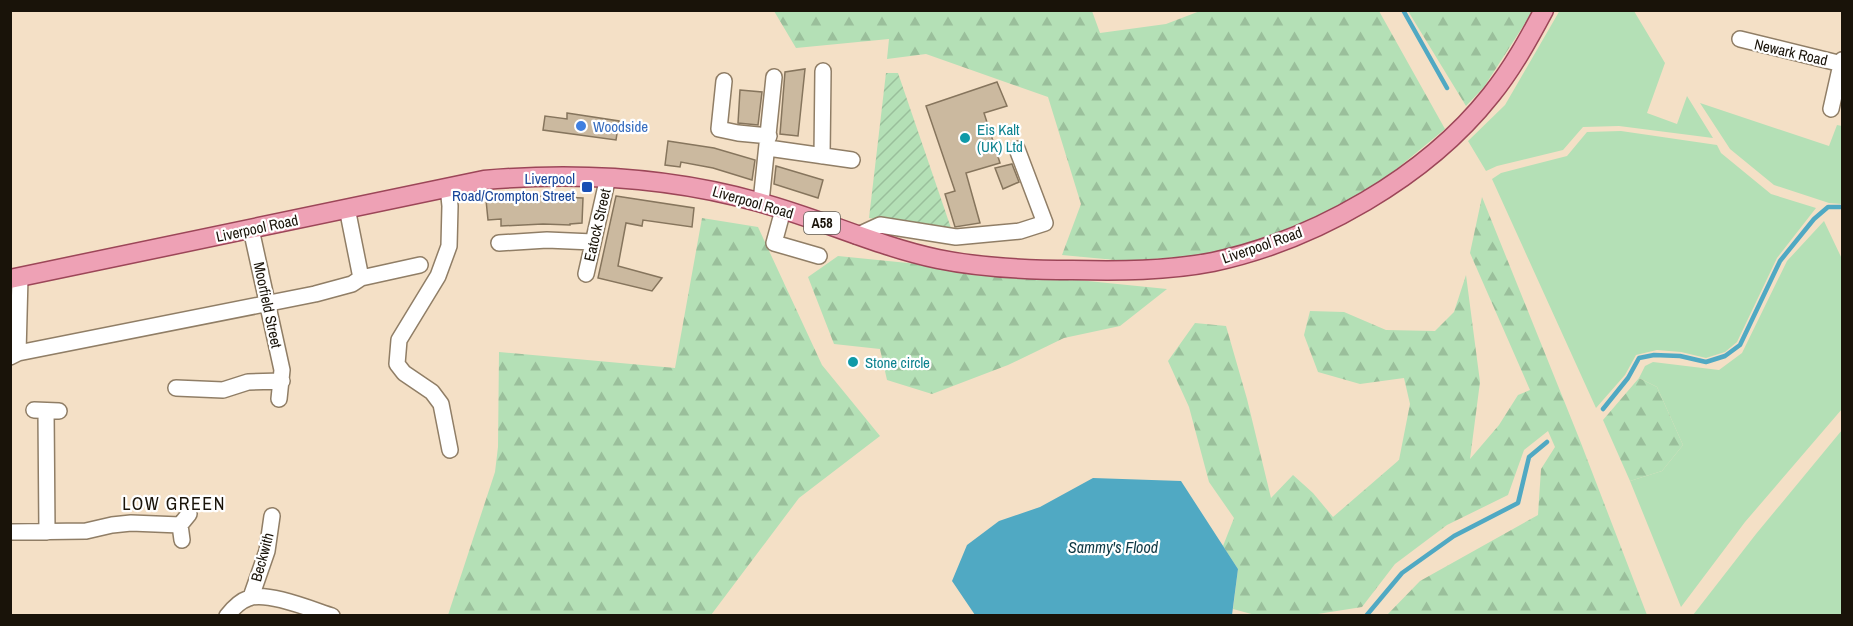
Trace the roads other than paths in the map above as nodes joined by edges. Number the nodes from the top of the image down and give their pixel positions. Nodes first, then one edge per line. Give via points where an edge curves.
1 (1544, 10) edge
2 (1740, 39) dead end
3 (1842, 62) edge
4 (823, 71) dead end
5 (774, 77) dead end
6 (724, 81) dead end
7 (1831, 109) dead end
8 (769, 142) junction
9 (1017, 149) dead end
10 (822, 156) junction
11 (852, 160) dead end
12 (608, 177) junction
13 (448, 187) junction
14 (761, 202) junction
15 (347, 208) junction
16 (783, 210) junction
17 (251, 229) junction
18 (856, 236) junction
19 (593, 242) junction
20 (498, 243) dead end
21 (819, 256) dead end
22 (420, 266) dead end
23 (586, 274) dead end
24 (15, 278) edge
25 (361, 278) junction
26 (268, 303) junction
27 (14, 355) edge
28 (282, 381) junction
29 (176, 388) dead end
30 (279, 399) dead end
31 (46, 411) dead end
32 (450, 450) dead end
33 (272, 516) dead end
34 (183, 526) dead end
35 (10, 532) edge
36 (47, 532) junction
37 (251, 597) junction
38 (227, 615) edge
39 (332, 615) edge

1 - 18 main road, Liverpool Road / A58 via 1521,53 1490,97 1435,151 1353,209 1265,247 1210,262 1172,267 1044,270 960,263
2 - 3 street, Newark Road
3 - 7 street
4 - 10 street
5 - 8 street
6 - 8 street via 719,129
8 - 10 street
8 - 14 street
9 - 18 street via 1046,223 1020,231 956,237 880,225
10 - 11 street
12 - 13 main road, Liverpool Road / A58 via 528,176
12 - 14 main road, Liverpool Road / A58 via 711,190
12 - 19 street, Eatock Street
13 - 15 main road, Liverpool Road / A58
13 - 32 street via 449,246 438,276 399,340 398,364 404,373 432,392 441,405
14 - 16 main road, Liverpool Road / A58
15 - 17 main road, Liverpool Road / A58
15 - 25 street
16 - 18 main road, Liverpool Road / A58
16 - 21 street via 774,243
17 - 24 main road, Liverpool Road / A58
17 - 26 street, Moorfield Street
19 - 20 street
19 - 23 street, Eatock Street
22 - 25 street
24 - 27 street
25 - 26 street via 343,287
26 - 27 street
26 - 28 street, Moorfield Street
28 - 29 street via 248,382 223,390
28 - 30 street, Moorfield Street
31 - 36 street
33 - 37 street, Beckwith via 267,551
34 - 36 street via 131,523 86,531
35 - 36 street
37 - 38 street
37 - 39 street via 278,598

